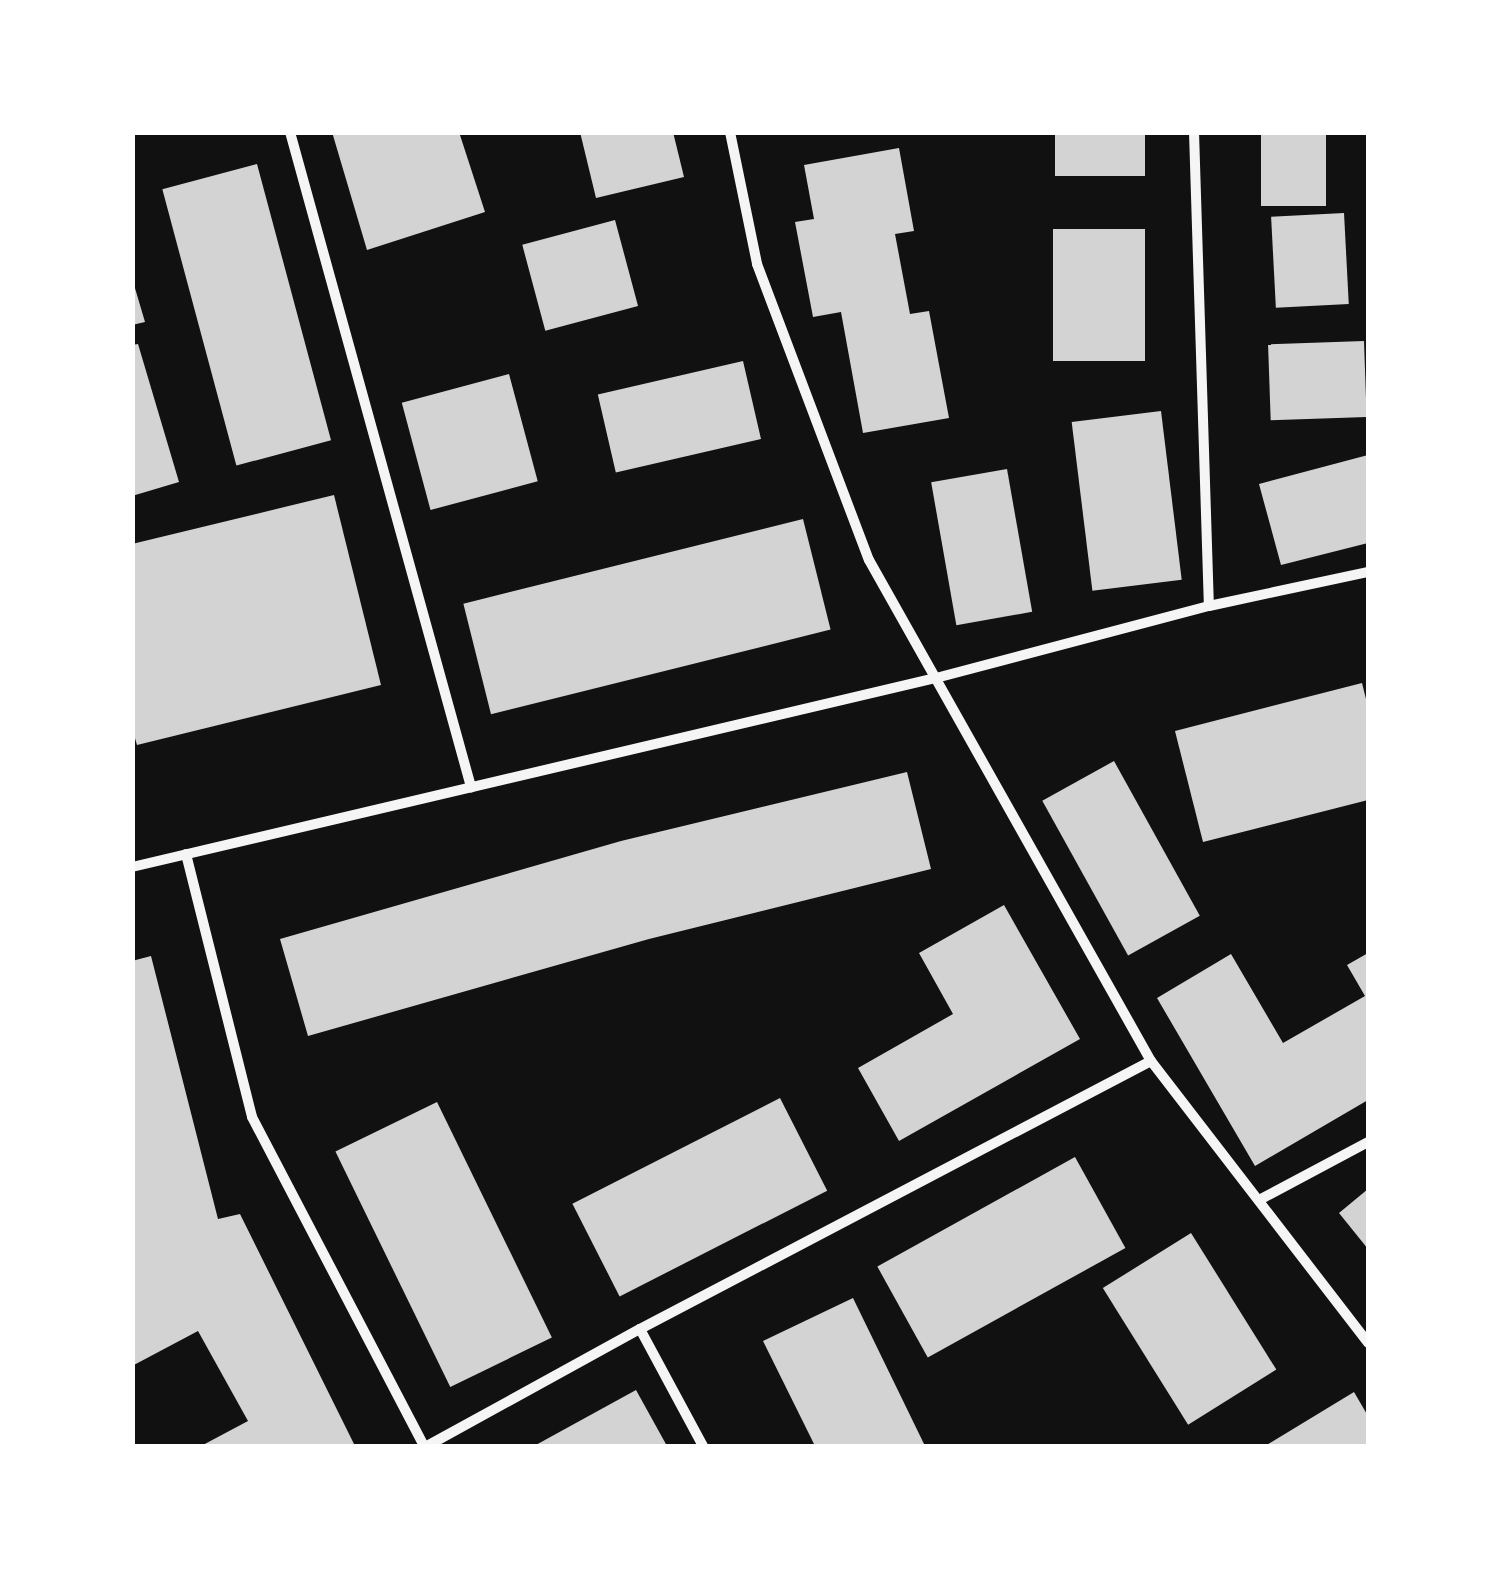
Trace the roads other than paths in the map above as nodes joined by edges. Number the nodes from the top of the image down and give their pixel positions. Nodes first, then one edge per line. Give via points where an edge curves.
1 (290, 132) edge
2 (730, 132) edge
3 (1194, 132) edge
4 (1368, 572) edge
5 (1209, 606) junction
6 (936, 678) junction
7 (471, 787) junction
8 (186, 854) junction
9 (132, 867) edge
10 (1151, 1061) junction
11 (1368, 1142) edge
12 (1261, 1199) junction
13 (640, 1329) junction
14 (1368, 1343) edge
15 (426, 1446) edge
16 (703, 1446) edge

1 - 7 street
2 - 6 street via 757,264 869,560
3 - 5 street
4 - 5 street
5 - 6 street
6 - 7 street
6 - 10 street
7 - 8 street
8 - 9 street
8 - 15 street via 252,1116
10 - 12 street
10 - 13 street
11 - 12 street
12 - 14 street
13 - 15 street
13 - 16 street

